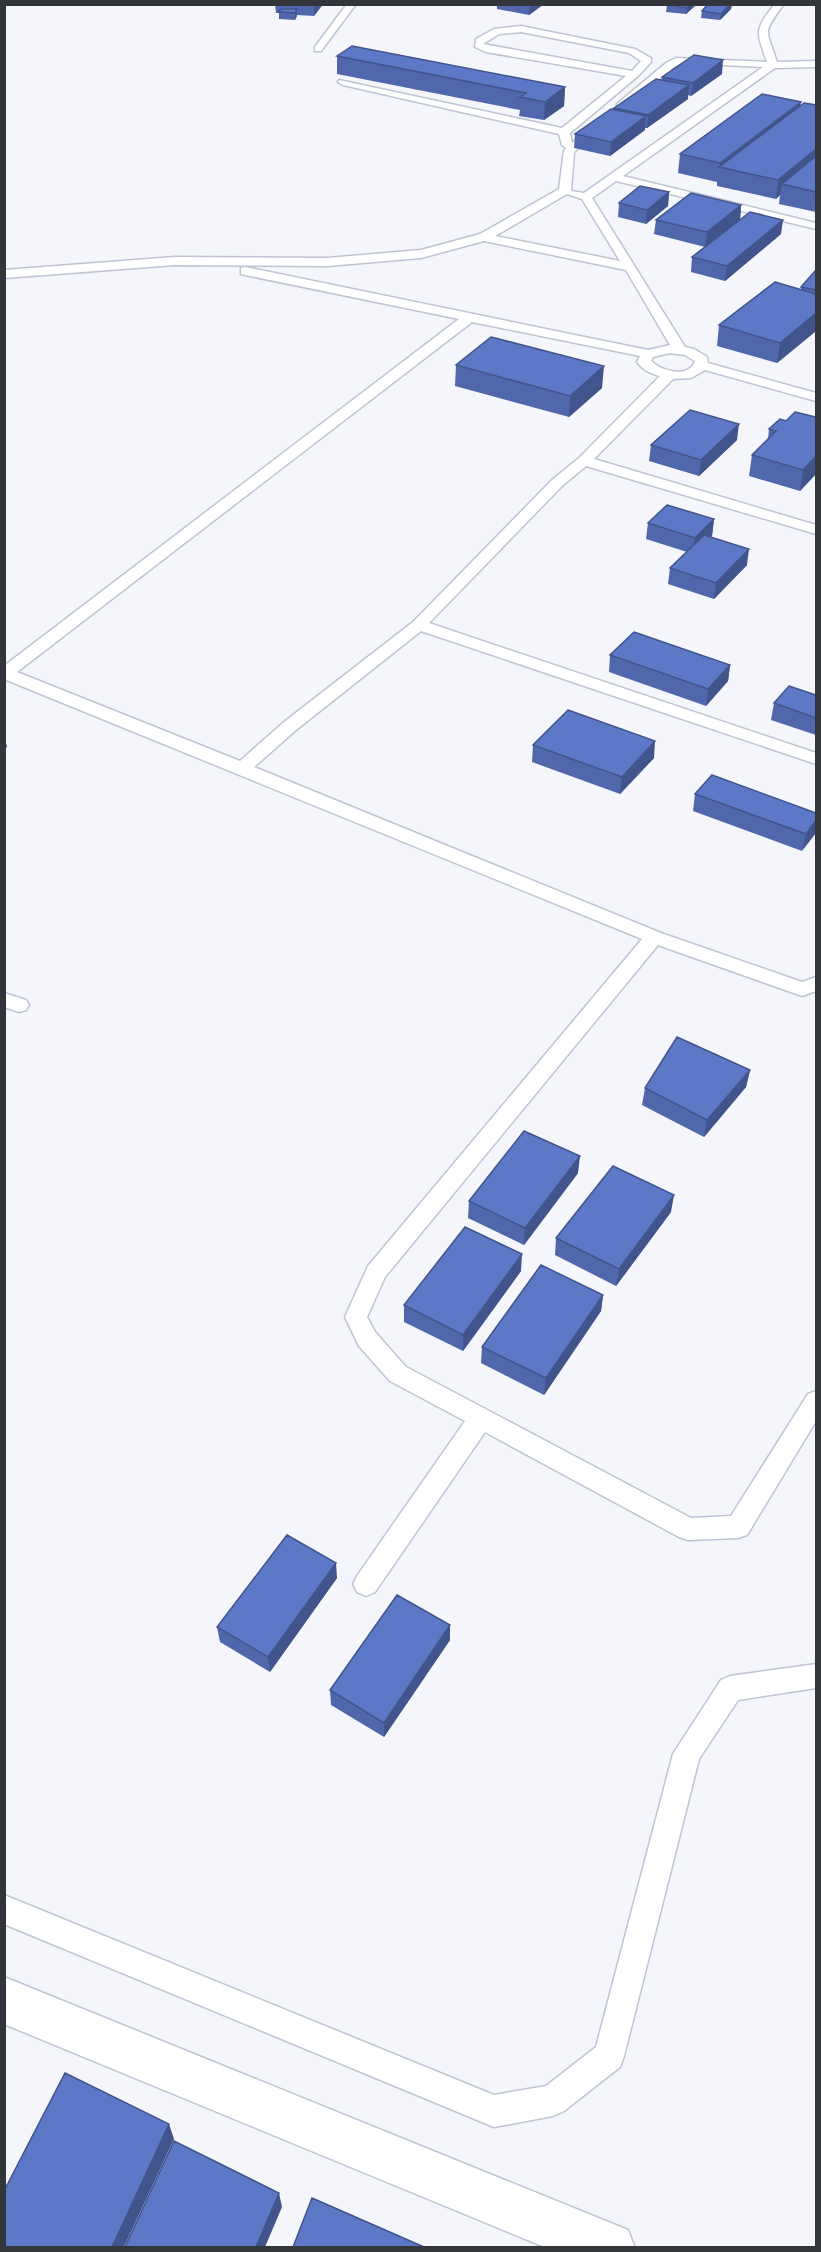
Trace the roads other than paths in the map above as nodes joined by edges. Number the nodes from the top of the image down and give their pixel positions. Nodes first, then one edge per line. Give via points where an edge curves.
1 (352, 4) edge
2 (780, 4) edge
3 (318, 49) dead end
4 (816, 64) edge
5 (773, 65) junction
6 (634, 74) junction
7 (343, 82) edge
8 (564, 132) junction
9 (569, 151) junction
10 (612, 177) junction
11 (564, 191) junction
12 (586, 197) junction
13 (816, 226) edge
14 (484, 237) junction
15 (200, 261) junction
16 (630, 267) junction
17 (4, 274) edge
18 (470, 317) junction
19 (679, 349) junction
20 (648, 354) junction
21 (702, 365) junction
22 (669, 375) junction
23 (816, 397) edge
24 (584, 461) junction
25 (816, 530) edge
26 (419, 625) junction
27 (5, 673) edge
28 (816, 759) edge
29 (242, 768) junction
30 (654, 937) junction
31 (812, 988) edge
32 (816, 1401) edge
33 (481, 1418) junction
34 (366, 1584) dead end
35 (816, 1676) edge
36 (4, 1909) edge
37 (4, 2000) edge
38 (610, 2247) edge

1 - 3 lane
2 - 5 lane via 763,26
4 - 5 lane
5 - 9 lane via 680,60
5 - 10 lane
6 - 6 lane via 486,49 478,45 497,31 532,31 641,54 647,60
6 - 8 lane
7 - 8 lane
8 - 9 lane
9 - 11 lane
10 - 12 lane
10 - 13 lane
11 - 12 lane
11 - 14 lane
12 - 16 lane
14 - 15 lane via 397,257 327,262
14 - 16 lane
15 - 17 lane
15 - 18 lane
16 - 19 lane
18 - 20 lane
18 - 27 lane
19 - 20 lane
19 - 21 lane via 697,356
20 - 22 lane via 644,362 647,367
21 - 22 lane via 691,374
21 - 23 lane
22 - 24 lane
24 - 25 lane
24 - 26 lane via 557,483
26 - 28 lane
26 - 29 lane
27 - 29 lane
29 - 30 lane
30 - 31 lane
30 - 33 lane via 376,1272 356,1317 367,1339 398,1374
32 - 33 lane via 738,1527 688,1529
33 - 34 lane
35 - 36 lane via 730,1689 687,1754 609,2056 553,2100 494,2111
37 - 38 street

